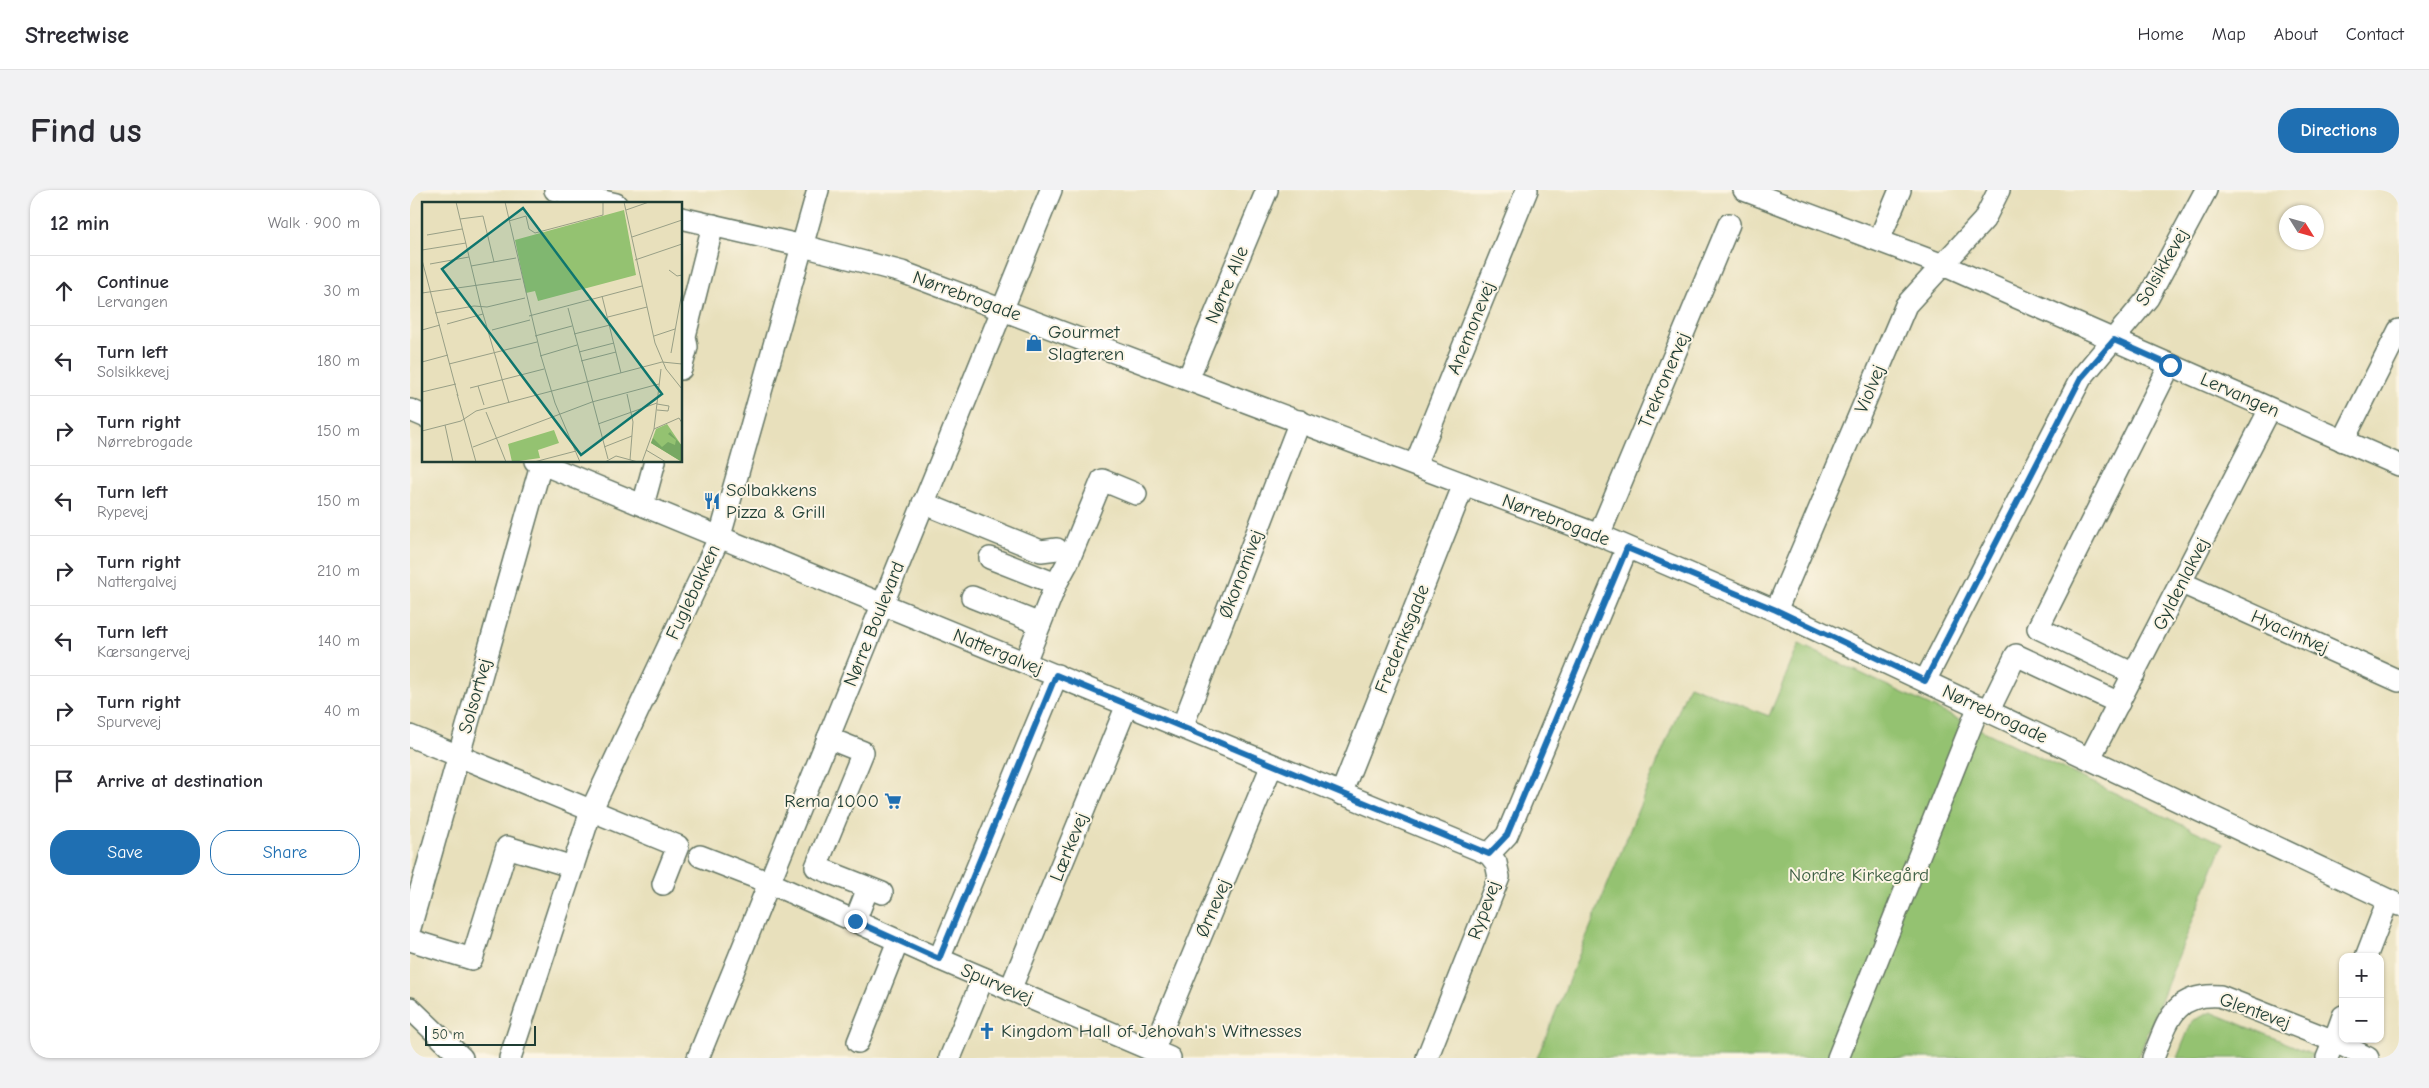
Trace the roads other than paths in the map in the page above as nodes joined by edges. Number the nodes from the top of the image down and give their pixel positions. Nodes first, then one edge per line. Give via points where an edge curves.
1 (555, 190) edge
2 (818, 190) edge
3 (1051, 190) edge
4 (1267, 190) edge
5 (1527, 190) edge
6 (1744, 190) edge
7 (1900, 190) edge
8 (1999, 190) edge
9 (2206, 190) edge
10 (607, 202) edge
11 (682, 218) edge
12 (1729, 224) dead end
13 (712, 225) junction
14 (1879, 240) junction
15 (803, 246) junction
16 (1943, 265) junction
17 (689, 288) edge
18 (1003, 310) junction
19 (2399, 330) edge
20 (2114, 340) junction
21 (682, 365) edge
22 (2170, 365) junction
23 (1188, 379) junction
24 (2270, 409) junction
25 (410, 410) edge
26 (422, 415) edge
27 (1300, 421) junction
28 (2343, 441) junction
29 (539, 462) edge
30 (655, 462) edge
31 (2399, 465) edge
32 (1415, 466) junction
33 (1464, 484) junction
34 (1136, 494) dead end
35 (923, 503) junction
36 (643, 505) junction
37 (1599, 535) junction
38 (720, 536) junction
39 (1057, 548) dead end
40 (1627, 548) junction
41 (990, 558) dead end
42 (2182, 583) junction
43 (1056, 584) junction
44 (972, 597) dead end
45 (881, 605) junction
46 (1776, 610) junction
47 (1040, 624) junction
48 (1025, 662) junction
49 (2134, 674) junction
50 (1056, 675) junction
51 (1925, 681) junction
52 (2399, 681) edge
53 (2119, 703) junction
54 (1127, 705) junction
55 (1984, 708) junction
56 (1182, 727) junction
57 (410, 736) edge
58 (828, 738) junction
59 (458, 757) junction
60 (2090, 758) junction
61 (1272, 765) junction
62 (1341, 794) junction
63 (591, 811) junction
64 (1489, 854) junction
65 (700, 856) dead end
66 (572, 868) junction
67 (770, 883) junction
68 (663, 884) dead end
69 (2393, 902) edge
70 (855, 921) junction
71 (410, 928) edge
72 (410, 940) edge
73 (898, 941) junction
74 (2368, 953) edge
75 (939, 959) junction
76 (983, 978) junction
77 (1010, 990) junction
78 (410, 1008) edge
79 (2339, 1026) edge
80 (858, 1042) dead end
81 (2330, 1049) edge
82 (1162, 1054) edge
83 (2362, 1057) edge
84 (462, 1058) edge
85 (510, 1058) edge
86 (698, 1058) edge
87 (950, 1058) edge
88 (1427, 1058) edge
89 (1838, 1058) edge
90 (2153, 1058) edge

1 - 10 street
2 - 15 street, Fuglebakken
3 - 18 street, Nørre Boulevard
4 - 23 street, Nørre Alle
5 - 32 street, Anemonevej
6 - 14 street, Lervangen
7 - 14 street
8 - 16 street, Violvej via 1984,220
9 - 20 street, Solsikkevej via 2148,298
11 - 13 street, Nørrebrogade
12 - 37 street, Trekronervej
13 - 15 street, Nørrebrogade
13 - 17 street
14 - 16 street, Lervangen
15 - 18 street, Nørrebrogade via 902,272
15 - 38 street, Fuglebakken
16 - 20 street, Lervangen
16 - 46 street, Violvej via 1906,304
17 - 21 street via 687,347
18 - 23 street, Nørrebrogade
18 - 35 street, Nørre Boulevard
19 - 28 street
20 - 22 street, Lervangen
20 - 51 street, Solsikkevej via 2081,378
22 - 24 street, Lervangen
22 - 49 street via 2038,628
23 - 27 street, Nørrebrogade
24 - 28 street, Lervangen
24 - 42 street, Gyldenlakvej
25 - 26 street
27 - 32 street, Nørrebrogade
27 - 56 street, Økonomivej
28 - 31 street, Lervangen
29 - 36 street, Nattergalvej
29 - 59 street, Solsortvej
30 - 36 street
32 - 33 street, Nørrebrogade
33 - 37 street, Nørrebrogade
33 - 62 street, Frederiksgade
34 - 43 street via 1102,480
35 - 39 street via 1041,551
35 - 45 street, Nørre Boulevard
36 - 38 street, Nattergalvej
37 - 40 street, Nørrebrogade
38 - 45 street, Nattergalvej
38 - 63 street, Fuglebakken
40 - 46 street, Nørrebrogade
40 - 64 street, Rypevej via 1507,835
41 - 43 street
42 - 49 street, Gyldenlakvej
42 - 52 street, Hyacintvej
43 - 47 street
44 - 47 street
45 - 48 street, Nattergalvej
45 - 58 street, Nørre Boulevard
46 - 51 street, Nørrebrogade
47 - 48 street
48 - 50 street, Nattergalvej
49 - 53 street, Gyldenlakvej
50 - 54 street, Nattergalvej
50 - 75 street
51 - 55 street, Nørrebrogade
53 - 55 street via 2016,655
53 - 60 street, Gyldenlakvej
54 - 56 street, Nattergalvej
54 - 77 street, Lærkevej
55 - 60 street, Nørrebrogade
55 - 89 street
56 - 61 street, Nattergalvej
57 - 59 street
58 - 67 street, Nørre Boulevard
58 - 70 street via 863,752 816,867 875,891
59 - 63 street
59 - 71 street, Solsortvej
60 - 69 street, Nørrebrogade
61 - 62 street, Nattergalvej
61 - 82 street, Ørnevej
62 - 64 street, Nattergalvej
63 - 66 street, Fuglebakken
63 - 68 street via 678,846
64 - 88 street, Rypevej via 1496,862 1499,877
65 - 67 street, Spurvevej
66 - 72 street via 507,847 472,959
66 - 85 street, Fuglebakken
67 - 70 street, Spurvevej
67 - 86 street, Nørre Boulevard
69 - 74 street
70 - 73 street, Spurvevej
73 - 75 street, Spurvevej
73 - 80 street
75 - 76 street, Spurvevej
76 - 77 street, Spurvevej
76 - 87 street
77 - 82 street, Spurvevej
78 - 84 street
79 - 81 street
81 - 83 street, Glentevej
81 - 90 street, Glentevej via 2220,996 2203,995 2179,1005 2169,1019

